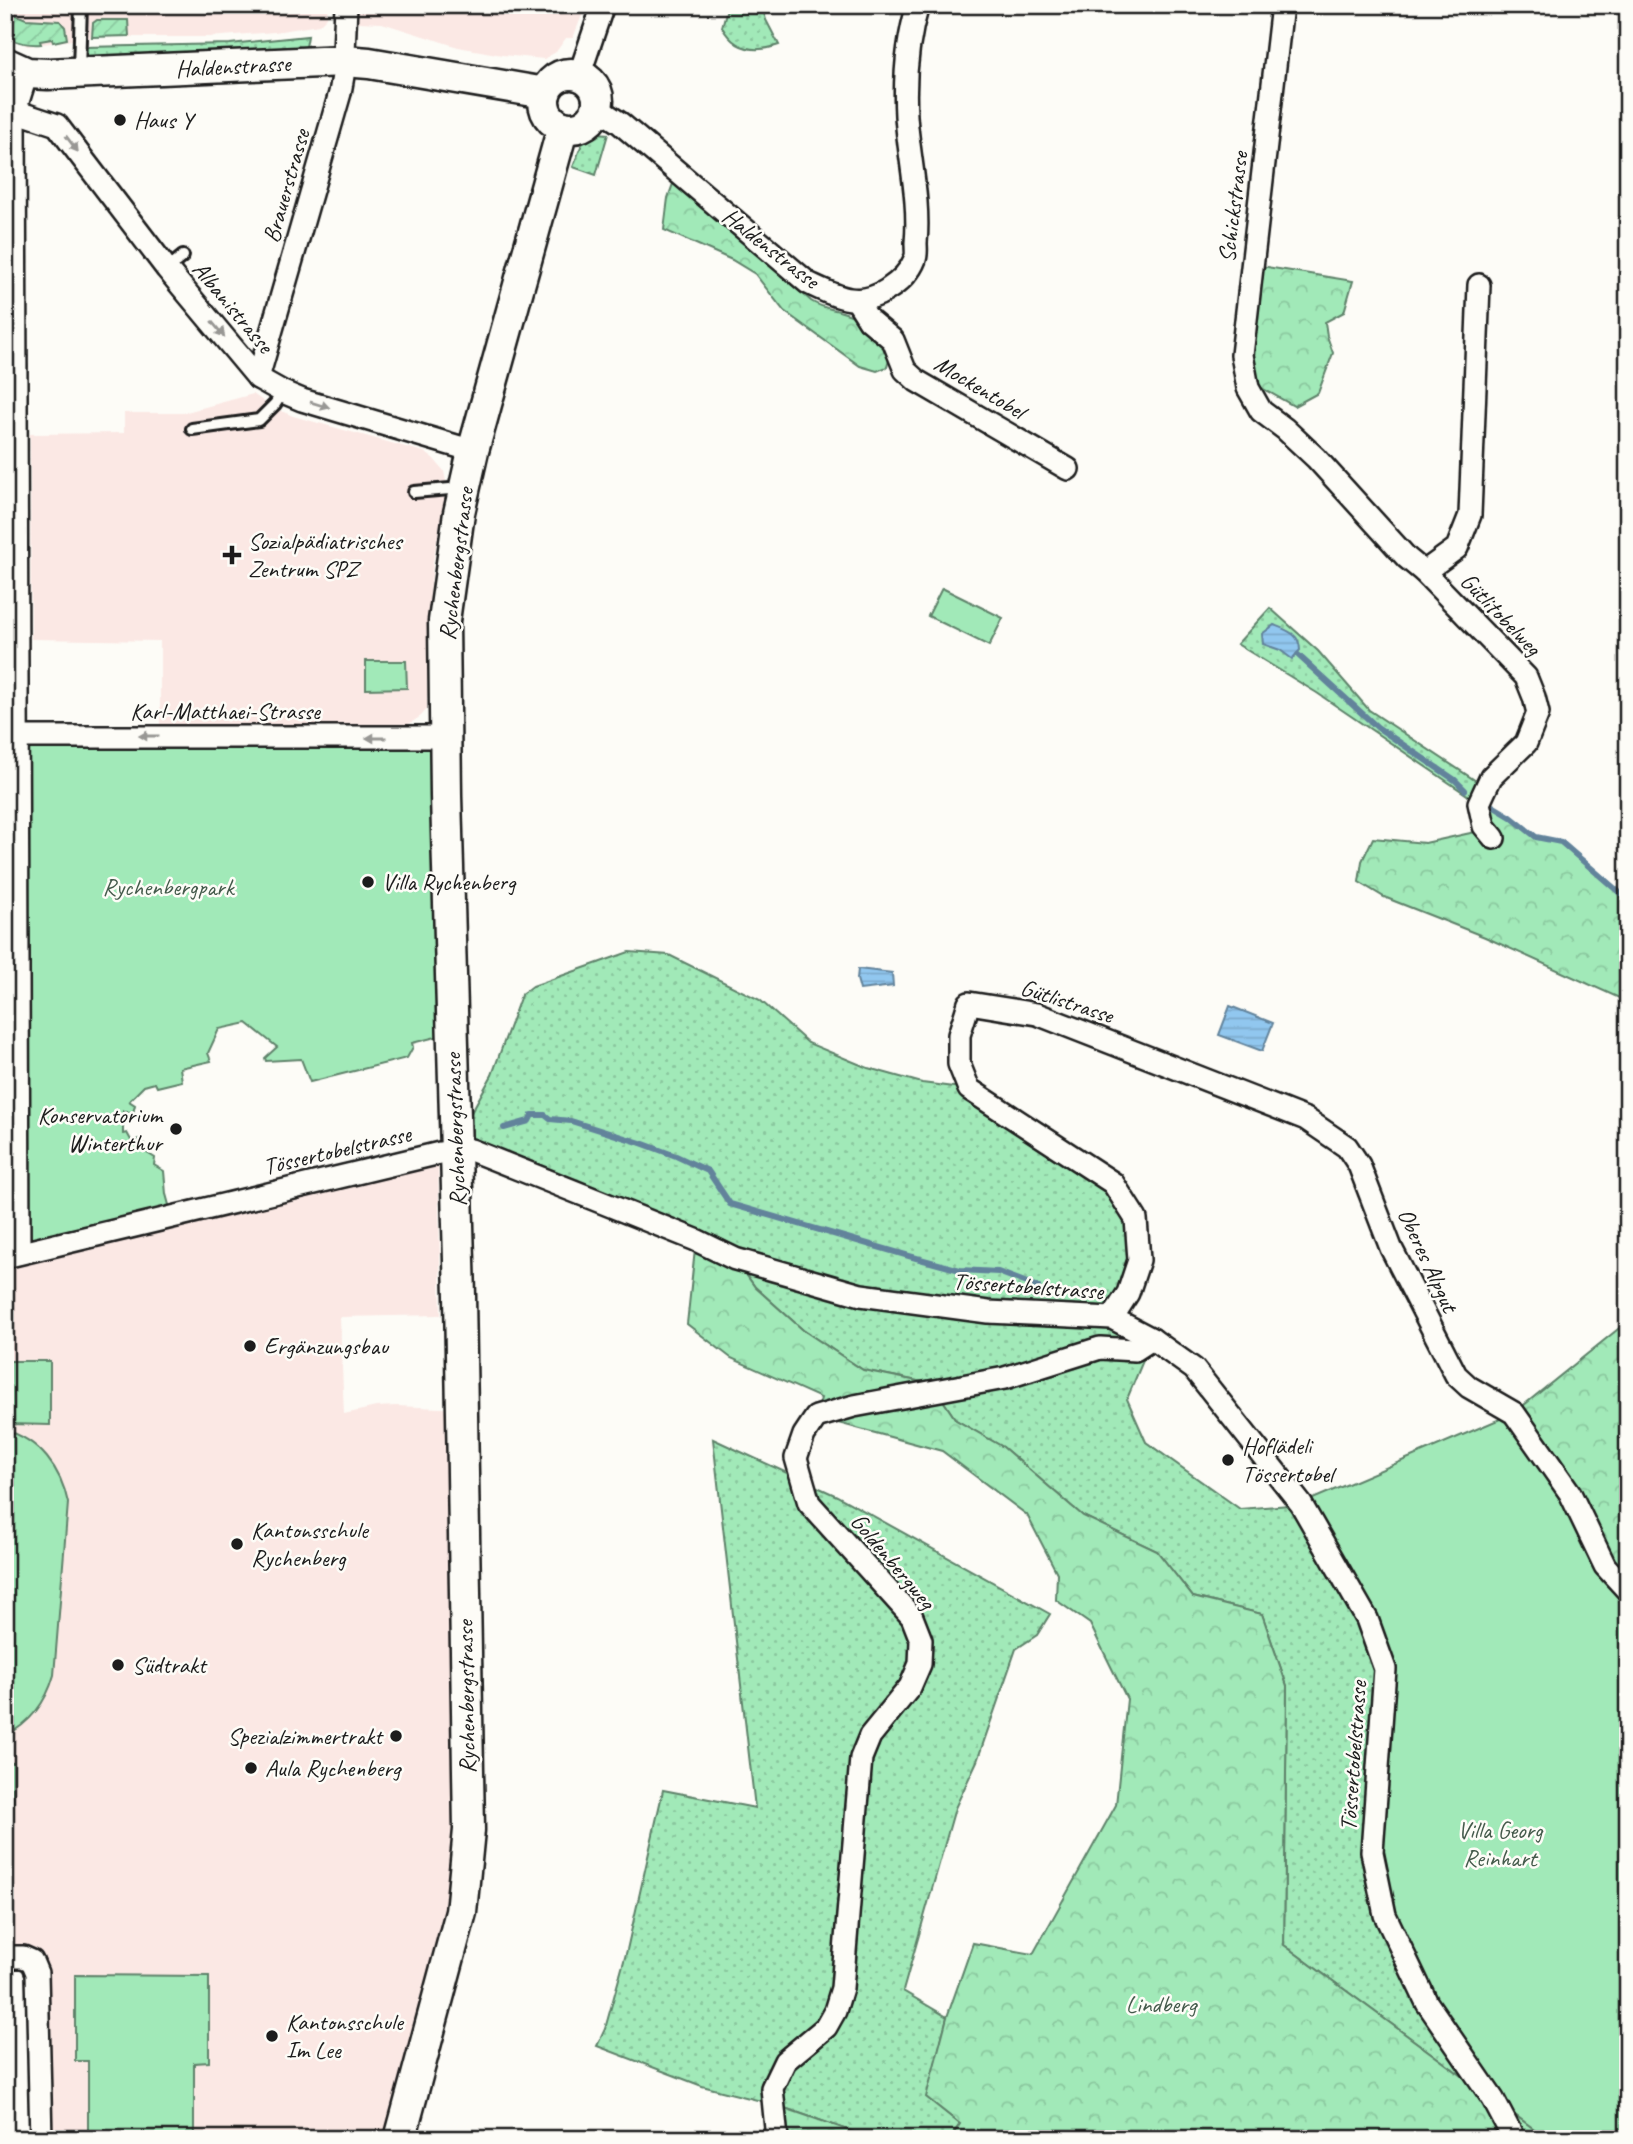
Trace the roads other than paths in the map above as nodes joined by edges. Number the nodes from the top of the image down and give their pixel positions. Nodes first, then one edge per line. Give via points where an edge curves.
1 (81, 5) edge
2 (346, 5) edge
3 (603, 5) edge
4 (918, 5) edge
5 (1282, 5) edge
6 (344, 61) junction
7 (16, 68) edge
8 (79, 73) junction
9 (579, 75) junction
10 (545, 93) junction
11 (597, 108) junction
12 (15, 111) junction
13 (563, 127) junction
14 (1479, 285) dead end
15 (857, 301) junction
16 (258, 378) junction
17 (283, 392) junction
18 (1261, 411) joint
19 (192, 429) dead end
20 (473, 451) junction
21 (1068, 469) dead end
22 (464, 488) junction
23 (414, 492) dead end
24 (1424, 572) junction
25 (11, 737) edge
26 (444, 737) junction
27 (1494, 838) dead end
28 (456, 1150) junction
29 (1359, 1165) joint
30 (12, 1255) edge
31 (1112, 1318) junction
32 (1152, 1339) junction
33 (1628, 1591) edge
34 (5, 1957) edge
35 (41, 2139) edge
36 (400, 2139) edge
37 (777, 2139) edge
38 (1514, 2139) edge

1 - 8 lane
2 - 6 street, Brauerstrasse
3 - 9 street
4 - 15 street via 906,72 918,228 915,259 899,283 880,295
5 - 18 street, Schickstrasse via 1242,355 1248,388
6 - 8 street, Haldenstrasse
6 - 10 street, Haldenstrasse
6 - 16 street, Brauerstrasse via 340,93
7 - 8 street, Haldenstrasse
7 - 12 street
9 - 10 street via 555,79
9 - 11 street via 596,92
10 - 13 street via 549,118
11 - 13 street via 580,126
11 - 15 street, Haldenstrasse via 808,283
12 -> 16 street, Albanistrasse via 57,125 175,262
12 - 25 street
13 - 20 street, Rychenbergstrasse
14 - 24 street, Gütlitobelweg via 1470,515 1457,548
15 - 21 street, Mockentobel via 869,320 893,340 905,370 917,381
16 - 17 street, Albanistrasse
17 - 19 lane via 259,420
17 -> 20 street, Albanistrasse
18 - 24 street, Gütlitobelweg via 1316,458
20 - 22 street, Rychenbergstrasse
22 - 23 lane
22 - 26 street, Rychenbergstrasse via 444,621
24 - 27 street, Gütlitobelweg via 1526,677 1535,696 1538,713 1526,743 1491,777 1479,803 1484,826
26 -> 25 street, Karl-Matthaei-Strasse
25 - 30 street
26 - 28 street, Rychenbergstrasse
28 - 30 street, Tössertobelstrasse
28 - 31 street, Tössertobelstrasse via 471,1150 735,1259 861,1295 988,1312
28 - 36 street, Rychenbergstrasse via 468,1830 461,1912
29 - 31 street, Gütlistrasse via 1347,1147 1306,1119 1037,1014 969,1003 959,1035 959,1064 970,1089 1113,1183 1136,1219 1139,1260 1128,1293
29 - 33 street, Oberes Alpgut via 1391,1248 1456,1375 1514,1413 1570,1493 1605,1566
31 - 32 street, Tössertobelstrasse
32 - 37 street, Goldenbergweg via 1135,1350 1100,1348 1005,1378 816,1417 804,1435 796,1458 809,1503 912,1617 921,1640 920,1664 910,1687 870,1736 861,1758 842,1988 826,2027 785,2061 772,2088
32 - 38 street, Tössertobelstrasse via 1194,1369 1301,1504 1367,1619 1385,1669 1372,1852 1385,1915 1427,2003 1493,2099
34 - 35 street via 32,1961 37,1973

